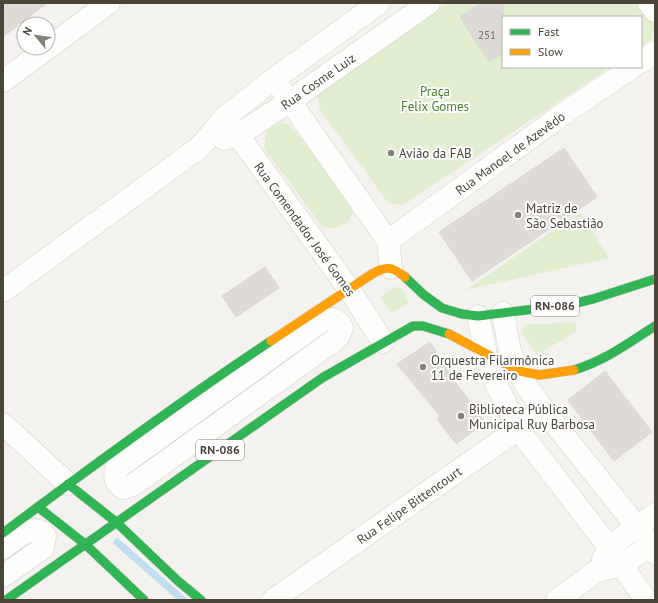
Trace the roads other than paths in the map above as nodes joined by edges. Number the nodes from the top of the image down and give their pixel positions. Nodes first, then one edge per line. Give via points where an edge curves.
1 (109, 3) edge
2 (379, 3) edge
3 (429, 3) edge
4 (649, 3) edge
5 (655, 11) edge
6 (56, 42) edge
7 (655, 52) edge
8 (37, 56) edge
9 (642, 61) edge
10 (632, 68) edge
11 (274, 79) junction
12 (3, 81) edge
13 (290, 101) junction
14 (225, 117) junction
15 (238, 135) junction
16 (200, 147) junction
17 (388, 241) junction
18 (391, 268) junction
19 (655, 279) edge
20 (349, 289) junction
21 (3, 291) edge
22 (503, 313) junction
23 (478, 316) junction
24 (655, 326) edge
25 (383, 342) junction
26 (486, 354) junction
27 (519, 371) junction
28 (543, 409) junction
29 (3, 424) edge
30 (518, 429) junction
31 (116, 469) joint
32 (68, 484) junction
33 (38, 507) junction
34 (655, 514) edge
35 (116, 522) junction
36 (637, 527) junction
37 (3, 533) edge
38 (85, 544) junction
39 (609, 547) junction
40 (653, 547) edge
41 (3, 548) edge
42 (622, 566) junction
43 (597, 571) junction
44 (3, 576) edge
45 (6, 600) edge
46 (144, 600) edge
47 (201, 600) edge
48 (273, 600) edge
49 (557, 600) edge
50 (646, 600) edge

1 - 6 street
2 - 11 street, Rua Cosme Luiz
3 - 13 street, Rua Cosme Luiz
4 - 5 street
7 - 9 street
8 - 12 street
10 - 17 street, Rua Manoel de Azevêdo via 566,112
11 - 13 street
11 - 14 street, Rua Cosme Luiz
13 - 15 street, Rua Cosme Luiz
13 - 17 street
14 - 15 street, Rua Comendador José Gomes
14 - 16 street, Rua Cosme Luiz
15 - 16 street, Rua Cosme Luiz
15 - 20 street, Rua Comendador José Gomes
16 - 21 street, Rua Cosme Luiz
17 - 18 street
18 - 20 main road via 384,268
18 - 23 main road, RN-086 via 407,278 422,298 452,312
19 - 22 main road, RN-086 via 568,305
20 - 25 street, Rua Comendador José Gomes
20 - 32 main road via 211,381
22 - 23 main road, RN-086
22 - 27 street via 510,351
23 - 26 street
24 - 27 main road, RN-086 via 612,354 587,366 539,375
25 - 26 main road, RN-086 via 414,323 433,328
25 - 35 main road, RN-086 via 322,378
26 - 27 main road, RN-086
26 - 30 street via 498,388
27 - 28 street
28 - 30 street, Rua Felipe Bittencourt
28 - 36 street
29 - 32 street
30 - 39 street
30 - 48 street, Rua Felipe Bittencourt
31 - 31 street via 323,320 333,319 340,324 342,328 336,339 133,485 123,488 117,483
32 - 33 main road
32 - 35 main road
33 - 37 main road
33 - 38 main road
34 - 36 street
35 - 38 main road, RN-086
35 - 47 main road
36 - 39 street
36 - 40 street
38 - 45 main road, RN-086
38 - 46 main road
39 - 42 street
39 - 43 street
40 - 42 street
41 - 44 street via 31,531 39,531 45,536 43,548
42 - 43 street
42 - 50 street
43 - 49 street

